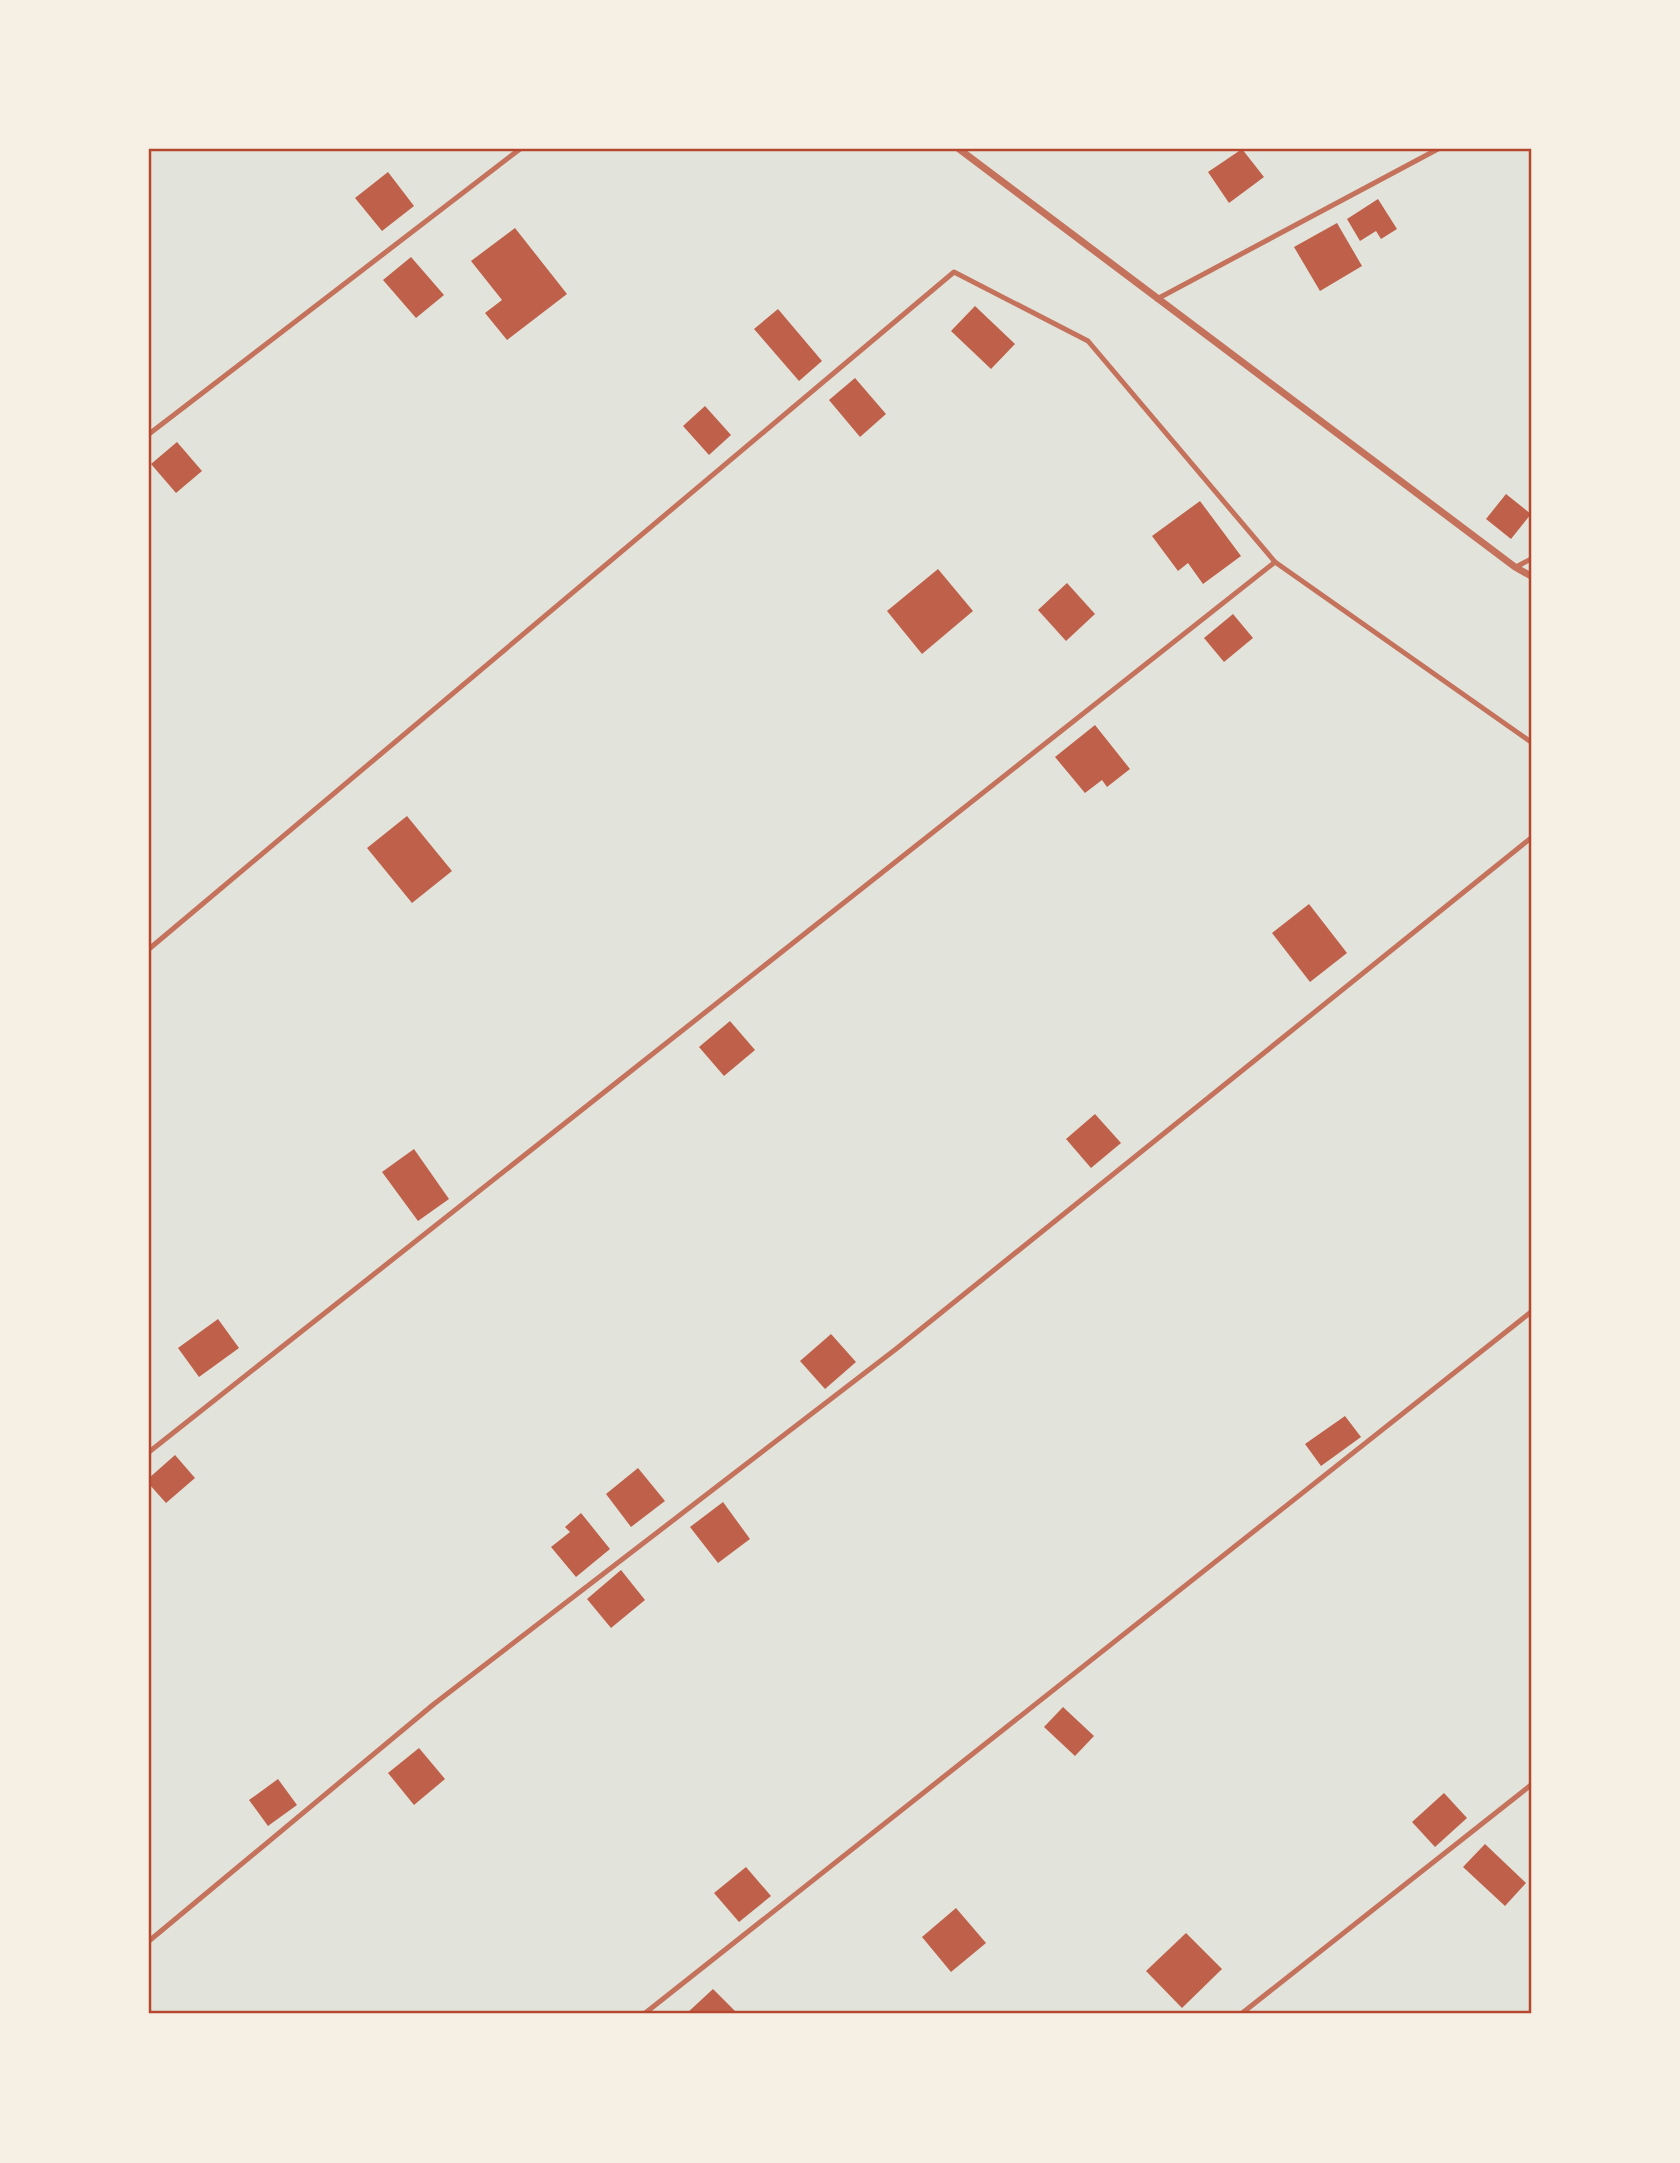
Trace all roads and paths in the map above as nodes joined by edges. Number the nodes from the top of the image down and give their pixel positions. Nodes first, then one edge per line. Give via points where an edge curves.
1 (520, 149) edge
2 (959, 149) edge
3 (1438, 149) edge
4 (1157, 299) junction
5 (149, 434) edge
6 (1531, 559) edge
7 (1275, 562) junction
8 (1516, 567) junction
9 (1531, 576) edge
10 (1531, 742) edge
11 (1531, 838) edge
12 (149, 948) edge
13 (1531, 1312) edge
14 (149, 1452) edge
15 (1531, 1785) edge
16 (149, 1941) edge
17 (644, 2014) edge
18 (1241, 2014) edge

1 - 5 lane
2 - 4 street
3 - 4 lane
4 - 8 street
6 - 8 lane
7 - 10 lane
7 - 12 lane via 1088,341 954,272
7 - 14 lane
8 - 9 street
11 - 16 lane via 885,1358 434,1704
13 - 17 lane
15 - 18 lane

